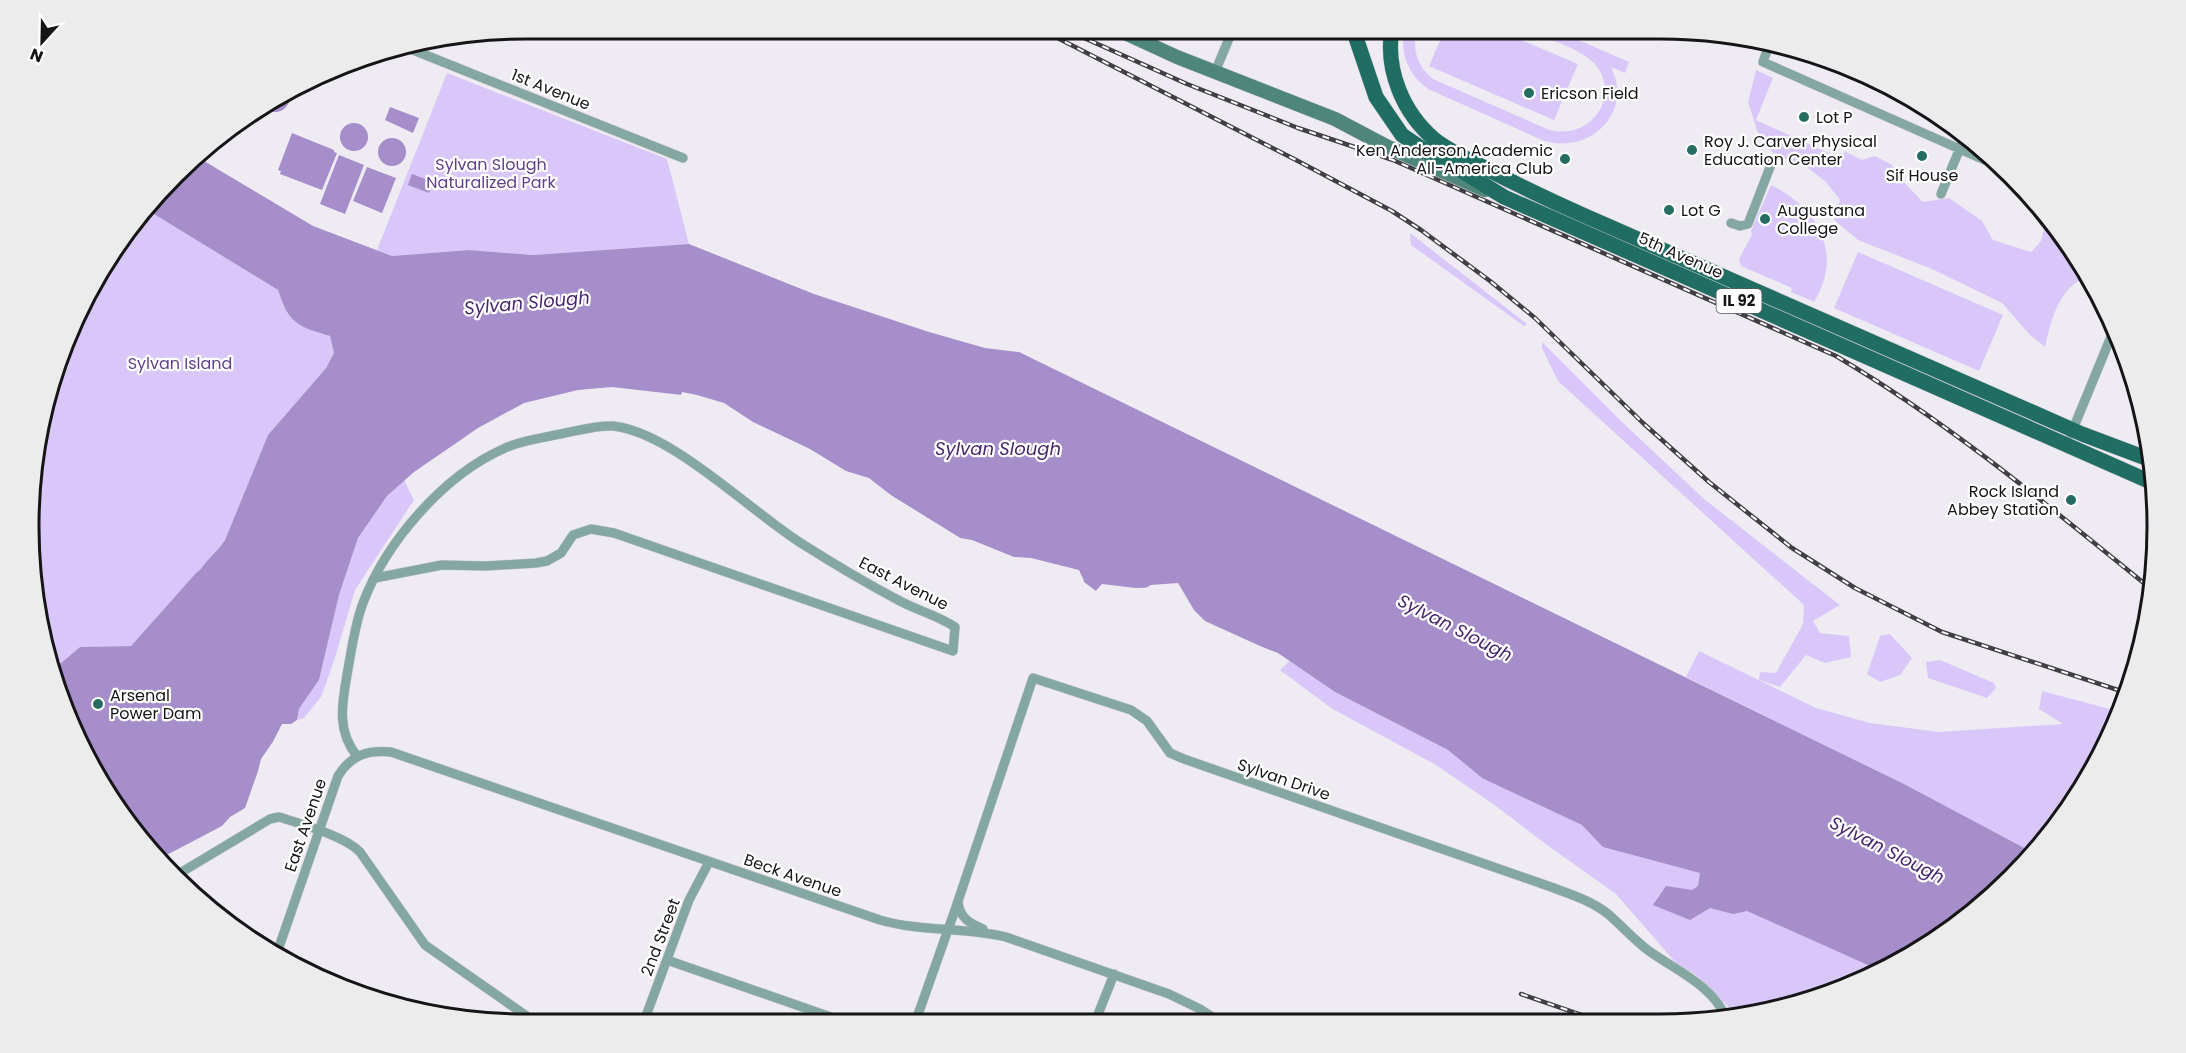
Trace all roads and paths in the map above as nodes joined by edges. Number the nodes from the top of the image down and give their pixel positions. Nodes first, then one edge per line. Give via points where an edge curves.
1 (1139, 39) edge
2 (1228, 39) edge
3 (1356, 39) edge
4 (1362, 39) edge
5 (1392, 39) edge
6 (1766, 51) edge
7 (417, 52) edge
8 (1365, 70) junction
9 (1215, 72) junction
10 (1961, 144) edge
11 (1959, 148) junction
12 (1976, 156) edge
13 (683, 158) dead end
14 (1772, 162) dead end
15 (1941, 194) dead end
16 (1504, 197) junction
17 (1731, 223) dead end
18 (2110, 339) edge
19 (2069, 437) junction
20 (2142, 458) edge
21 (2144, 478) edge
22 (375, 578) junction
23 (357, 756) junction
24 (319, 831) junction
25 (709, 862) junction
26 (183, 871) edge
27 (958, 901) junction
28 (948, 930) junction
29 (993, 934) junction
30 (279, 947) edge
31 (667, 960) junction
32 (1114, 974) junction
33 (1723, 1010) edge
34 (523, 1014) edge
35 (647, 1014) edge
36 (822, 1014) edge
37 (918, 1014) edge
38 (1098, 1014) edge
39 (1208, 1014) edge

1 - 9 street
2 - 9 street
3 - 8 main road, IL 92
4 - 8 main road
5 - 19 main road, 5th Avenue / IL 92 via 1391,62 1400,92 1414,118 1447,148 1503,178
6 - 11 street via 1762,62
7 - 13 street, 1st Avenue
8 - 16 main road, 5th Avenue / IL 92 via 1376,97 1402,135
9 - 16 street via 1335,119 1388,147
10 - 11 street
11 - 12 street
11 - 15 street
14 - 17 street via 1748,224
16 - 19 main road, 5th Avenue / IL 92
18 - 19 street
19 - 20 main road, 5th Avenue / IL 92
19 - 21 main road, 5th Avenue / IL 92
22 - 22 street, East Avenue via 442,565 547,561 561,553 573,535 591,529 614,533 953,651 956,633 955,627 946,621 898,600 796,540 663,445 643,434 612,426 524,442 483,458 433,499 393,548
22 - 23 street, East Avenue via 361,606 342,708 344,732
23 - 24 street, East Avenue via 338,776
23 - 25 street, Beck Avenue via 370,751 390,752
24 - 26 street via 279,817 270,819
24 - 30 street, East Avenue
24 - 34 street via 340,838 360,852 427,947
25 - 28 street, Beck Avenue via 880,920
25 - 31 street, 2nd Street via 689,900
27 - 28 street, Sylvan Drive
27 - 29 street via 959,912 966,921
27 - 33 street, Sylvan Drive via 1033,678 1131,710 1147,721 1170,753 1184,759 1586,901 1606,913 1646,949 1693,979
28 - 29 street, Beck Avenue
28 - 37 street, Sylvan Drive
29 - 32 street, Beck Avenue
31 - 35 street, 2nd Street
31 - 36 street
32 - 38 street
32 - 39 street, Beck Avenue

